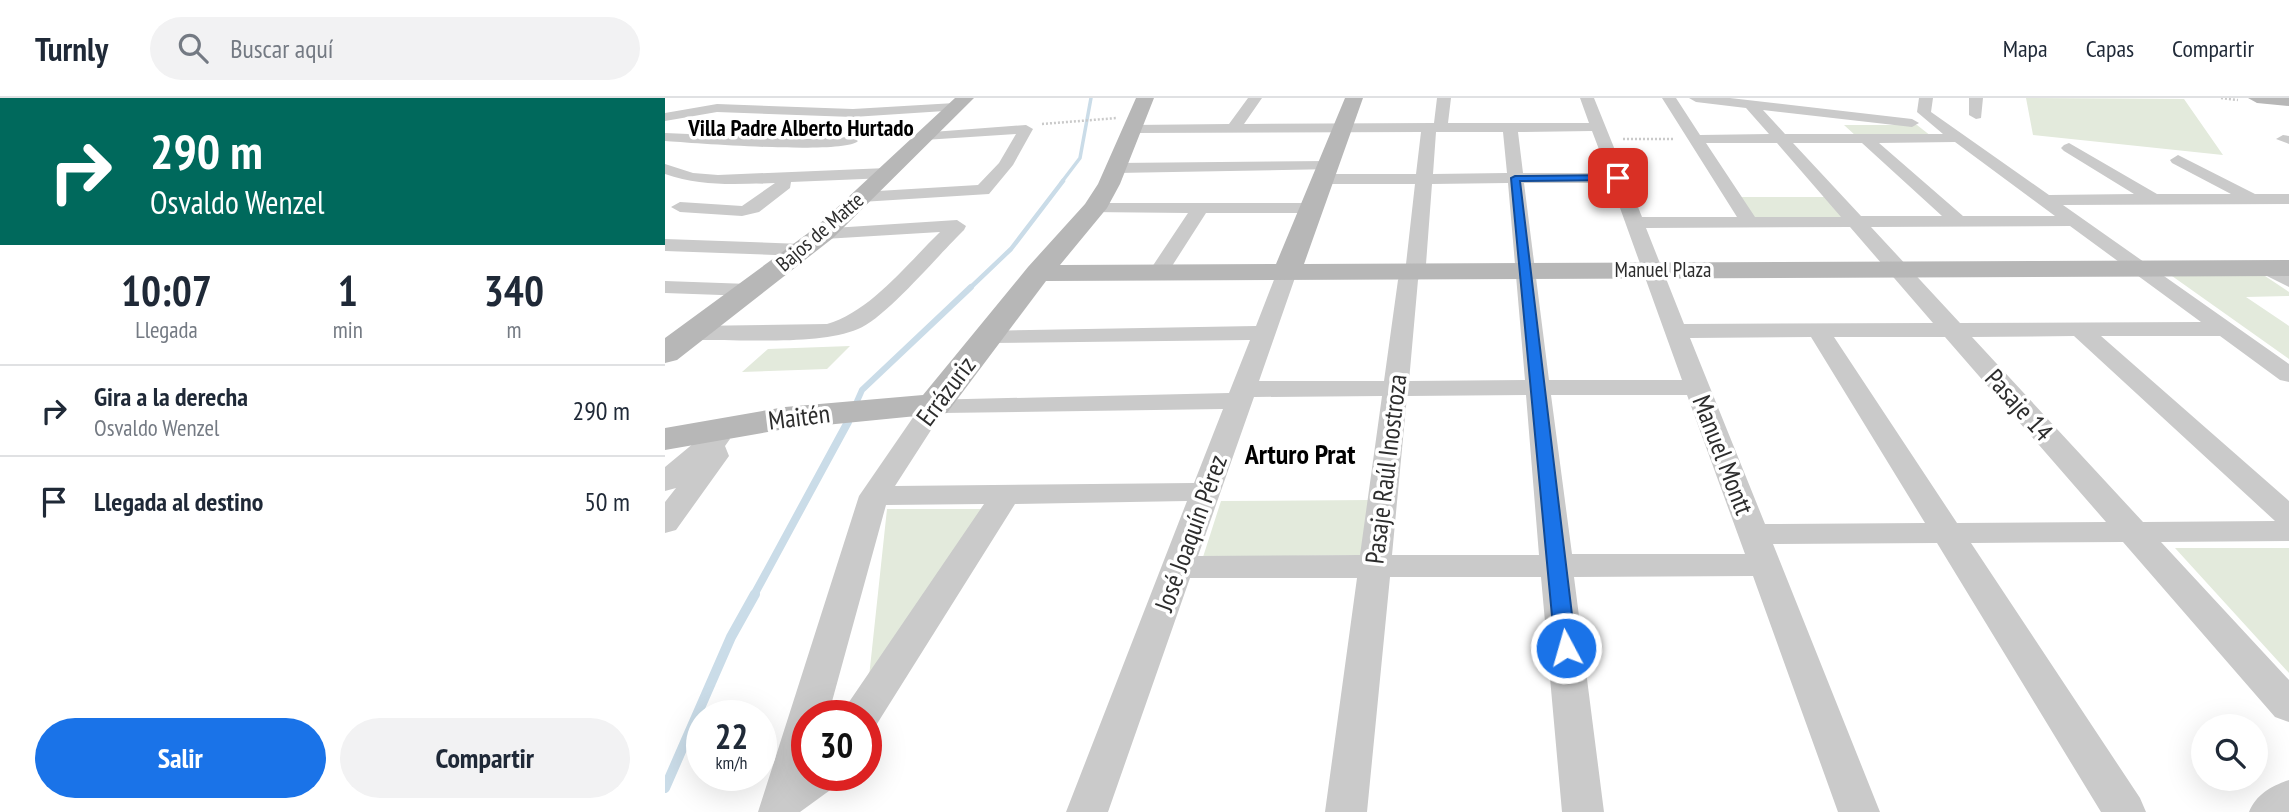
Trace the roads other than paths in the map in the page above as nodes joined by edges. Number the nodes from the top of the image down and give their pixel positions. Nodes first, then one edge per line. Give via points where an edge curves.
1 (1145, 98) edge
2 (1255, 98) edge
3 (1354, 98) edge
4 (1444, 98) edge
5 (1587, 98) edge
6 (1669, 98) edge
7 (1696, 98) edge
8 (1926, 98) edge
9 (1976, 98) edge
10 (2257, 98) edge
11 (2289, 101) edge
12 (960, 103) edge
13 (1750, 104) junction
14 (848, 113) junction
15 (1976, 115) dead end
16 (665, 117) edge
17 (1943, 126) junction
18 (1435, 127) junction
19 (1510, 127) junction
20 (1234, 128) junction
21 (1342, 128) junction
22 (1132, 129) junction
23 (1601, 133) junction
24 (924, 136) junction
25 (665, 137) edge
26 (1781, 138) junction
27 (1865, 138) junction
28 (1959, 138) junction
29 (1696, 139) junction
30 (851, 141) dead end
31 (806, 143) junction
32 (2069, 148) dead end
33 (2178, 160) dead end
34 (1116, 167) junction
35 (665, 169) edge
36 (1325, 173) junction
37 (883, 176) junction
38 (1515, 178) junction
39 (1618, 178) junction
40 (1424, 179) junction
41 (733, 184) junction
42 (784, 184) junction
43 (861, 197) junction
44 (2153, 199) junction
45 (2253, 199) junction
46 (2289, 199) edge
47 (2045, 200) junction
48 (672, 208) edge
49 (1095, 208) junction
50 (1200, 208) junction
51 (1312, 208) junction
52 (1958, 221) junction
53 (2074, 221) junction
54 (1749, 222) junction
55 (1856, 222) junction
56 (1635, 223) junction
57 (824, 233) junction
58 (665, 245) edge
59 (802, 250) junction
60 (2141, 269) junction
61 (1653, 270) junction
62 (1899, 270) junction
63 (1526, 271) junction
64 (1287, 272) junction
65 (1412, 272) junction
66 (1038, 273) junction
67 (1158, 273) junction
68 (2282, 273) edge
69 (665, 287) edge
70 (749, 290) junction
71 (2225, 329) junction
72 (1818, 330) junction
73 (1952, 330) junction
74 (2078, 330) junction
75 (1676, 331) junction
76 (692, 333) junction
77 (1265, 333) junction
78 (988, 336) junction
79 (665, 353) edge
80 (2289, 375) edge
81 (1697, 387) junction
82 (1396, 388) junction
83 (1538, 388) junction
84 (1242, 395) junction
85 (934, 405) junction
86 (718, 437) junction
87 (665, 439) edge
88 (665, 447) edge
89 (665, 482) edge
90 (1206, 492) junction
91 (1006, 494) junction
92 (874, 496) junction
93 (2289, 517) edge
94 (665, 523) edge
95 (2289, 531) edge
96 (2133, 532) junction
97 (1947, 533) junction
98 (1753, 534) junction
99 (1765, 565) junction
100 (1557, 566) junction
101 (1178, 567) junction
102 (1375, 567) junction
103 (812, 700) edge
104 (871, 700) edge
105 (2289, 706) edge
106 (791, 772) edge
107 (799, 791) edge
108 (2289, 799) edge
109 (781, 806) edge
110 (1087, 812) edge
111 (1346, 812) edge
112 (1583, 812) edge
113 (1859, 812) edge
114 (2125, 812) edge
115 (2270, 812) edge

1 - 22 street, Errázuriz
2 - 20 street
3 - 21 street, José Joaquín Pérez
4 - 18 street, Pasaje Raúl Inostroza
5 - 23 street, Manuel Montt
6 - 29 street
7 - 13 street
8 - 17 street via 1924,113
9 - 15 street
10 - 11 street
12 - 14 street
12 - 24 street, Bajos de Matte
13 - 17 street
13 - 26 street, Pasaje 14
14 - 16 street via 717,108
14 - 31 street
17 - 28 street
18 - 19 street
18 - 21 street
18 - 40 street, Pasaje Raúl Inostroza
19 - 23 street
19 - 38 street
20 - 21 street
20 - 22 street
21 - 36 street, José Joaquín Pérez
22 - 34 street, Errázuriz
23 - 39 street, Manuel Montt
24 - 37 street, Bajos de Matte
24 - 43 street via 1022,130 1005,165 977,190
25 - 31 street
26 - 27 street
26 - 29 street
26 - 55 street, Pasaje 14
27 - 28 street
27 - 52 street
28 - 47 street
29 - 54 street
30 - 31 street
32 - 44 street
33 - 45 street
34 - 36 street
34 - 49 street, Errázuriz
35 - 41 street
36 - 40 street
36 - 51 street, José Joaquín Pérez
37 - 41 street
37 - 42 street
37 - 43 street, Bajos de Matte
38 - 39 street
38 - 40 street
38 - 63 street
39 - 56 street, Manuel Montt
40 - 65 street, Pasaje Raúl Inostroza
41 - 42 street
41 - 48 street
42 - 48 street via 742,211
43 - 57 street, Bajos de Matte
44 - 45 street
44 - 47 street
45 - 46 street
47 - 53 street
49 - 50 street
49 - 66 street, Errázuriz
50 - 51 street
50 - 67 street
51 - 64 street, José Joaquín Pérez
52 - 53 street
52 - 55 street
53 - 60 street
54 - 55 street
54 - 56 street
55 - 62 street, Pasaje 14
56 - 61 street, Manuel Montt
57 - 59 street, Bajos de Matte
57 - 76 street via 949,226 870,312 852,324 828,331
58 - 59 street
59 - 70 street, Bajos de Matte
60 - 62 street, Manuel Plaza
60 - 68 street, Manuel Plaza
60 - 71 street
61 - 62 street, Manuel Plaza
61 - 63 street, Manuel Plaza
61 - 75 street, Manuel Montt
62 - 73 street, Pasaje 14
63 - 65 street, Manuel Plaza
63 - 83 street
64 - 65 street, Manuel Plaza
64 - 67 street, Manuel Plaza
64 - 77 street, José Joaquín Pérez
65 - 82 street, Pasaje Raúl Inostroza
66 - 67 street, Manuel Plaza
66 - 78 street, Errázuriz
69 - 70 street
70 - 76 street, Bajos de Matte
71 - 74 street
71 - 80 street
72 - 73 street
72 - 75 street
72 - 97 street
73 - 74 street
73 - 96 street, Pasaje 14
74 - 93 street
75 - 81 street, Manuel Montt
76 - 79 street, Bajos de Matte
77 - 78 street
77 - 84 street, José Joaquín Pérez
78 - 85 street, Errázuriz
81 - 83 street
81 - 98 street, Manuel Montt
82 - 83 street
82 - 84 street
82 - 102 street, Pasaje Raúl Inostroza
83 - 100 street
84 - 85 street
84 - 90 street, José Joaquín Pérez
85 - 86 street, Maitén via 844,412
85 - 92 street, Errázuriz
86 - 87 street, Maitén
86 - 88 street, Maitén
86 - 89 street
86 - 94 street via 715,456
90 - 91 street
90 - 101 street, José Joaquín Pérez
91 - 92 street
91 - 104 street
92 - 103 street, Errázuriz
95 - 96 street
96 - 97 street
96 - 105 street, Pasaje 14
97 - 98 street
97 - 114 street
98 - 99 street, Manuel Montt
99 - 100 street
99 - 113 street, Manuel Montt
100 - 102 street
100 - 112 street
101 - 102 street
101 - 110 street, José Joaquín Pérez
102 - 111 street, Pasaje Raúl Inostroza
106 - 109 street, Errázuriz
107 - 109 street, Errázuriz
108 - 115 street

